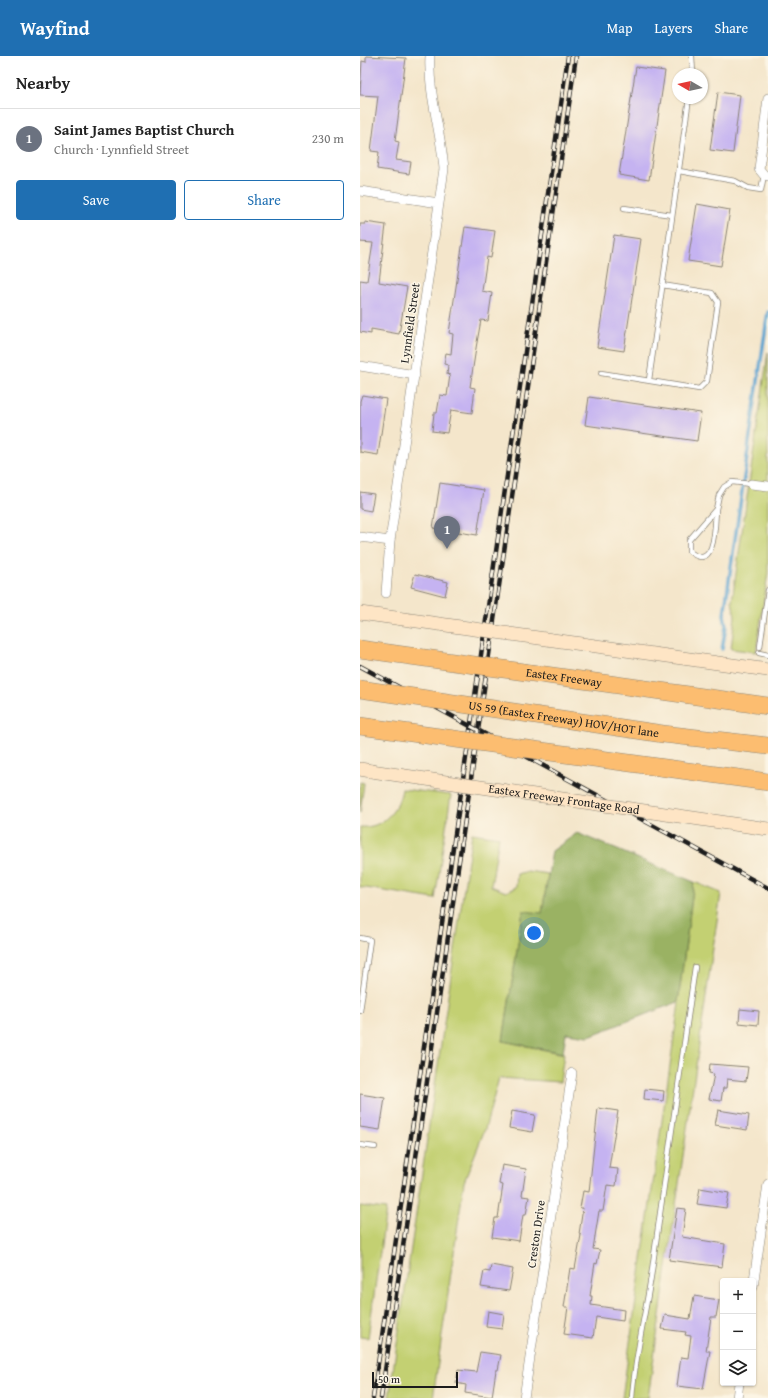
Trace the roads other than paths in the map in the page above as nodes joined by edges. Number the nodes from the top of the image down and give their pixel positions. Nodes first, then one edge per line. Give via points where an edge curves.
1 (430, 56) edge
2 (692, 56) edge
3 (693, 68) edge
4 (768, 98) edge
5 (688, 104) edge
6 (678, 171) junction
7 (766, 176) edge
8 (360, 191) edge
9 (439, 203) junction
10 (624, 208) dead end
11 (672, 215) junction
12 (662, 286) junction
13 (360, 366) edge
14 (601, 372) dead end
15 (415, 375) junction
16 (649, 380) junction
17 (751, 484) joint
18 (768, 486) edge
19 (716, 509) junction
20 (360, 537) edge
21 (390, 541) junction
22 (768, 590) edge
23 (386, 593) dead end
24 (360, 613) edge
25 (760, 647) dead end
26 (360, 649) edge
27 (759, 653) dead end
28 (768, 655) edge
29 (768, 670) edge
30 (360, 689) edge
31 (768, 706) edge
32 (360, 726) edge
33 (768, 746) edge
34 (366, 770) edge
35 (768, 782) edge
36 (768, 829) edge
37 (360, 938) edge
38 (695, 967) dead end
39 (360, 1011) edge
40 (572, 1073) dead end
41 (360, 1145) edge
42 (375, 1147) dead end
43 (768, 1184) edge
44 (754, 1278) edge
45 (739, 1386) edge
46 (524, 1398) edge
47 (632, 1398) edge
48 (737, 1398) edge

1 - 9 street, Lynnfield Street via 429,70 444,169
2 - 3 lane
4 - 7 street via 759,158 759,169
5 - 6 lane
6 - 7 lane via 735,181 748,188 761,190
6 - 11 lane
8 - 9 street
9 - 15 street, Lynnfield Street
10 - 11 lane
11 - 12 lane
12 - 16 lane
12 - 16 lane via 712,293 718,302 717,310 707,381 699,389
13 - 15 street
14 - 16 lane
15 - 21 street, Lynnfield Street
17 - 18 street
17 - 19 lane via 732,482 724,487
19 - 19 lane via 689,540 689,552 694,556 706,556 710,552 713,545
20 - 21 street
21 - 23 street, Lynnfield Street
22 - 25 lane
24 - 29 main road, bridge
26 - 31 highway, Eastex Freeway, bridge
27 - 28 lane
30 - 33 highway, US 59 (Eastex Freeway) HOV/HOT lane, bridge via 663,734
32 - 35 highway, bridge
34 - 36 main road, Eastex Freeway Frontage Road, bridge
37 - 39 lane via 370,940
38 - 47 lane
40 - 46 street, Creston Drive
41 - 42 lane
43 - 44 street
45 - 48 street

